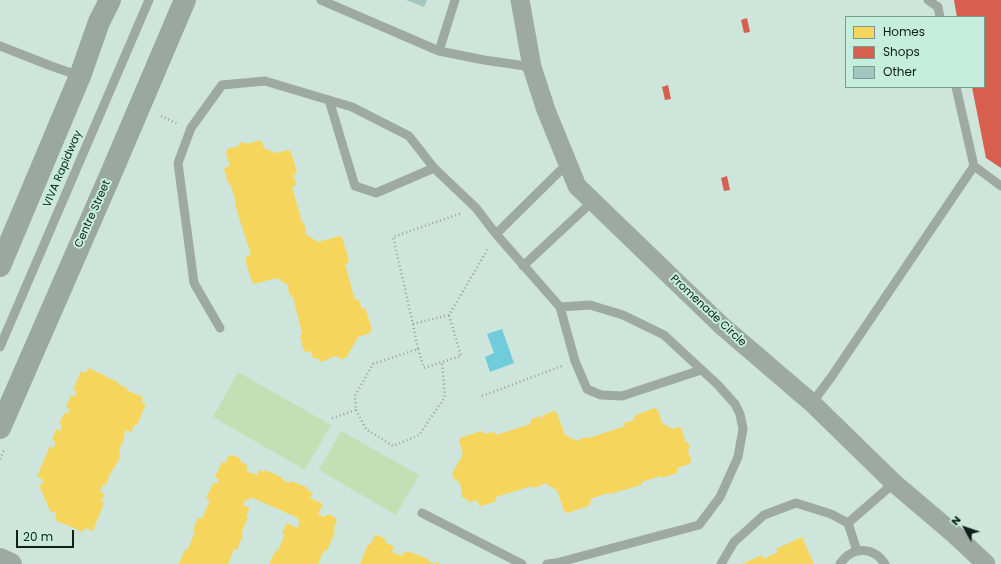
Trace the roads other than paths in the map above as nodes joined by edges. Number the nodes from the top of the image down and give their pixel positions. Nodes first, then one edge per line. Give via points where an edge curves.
1 (110, 0) edge
2 (149, 0) edge
3 (185, 0) edge
4 (321, 0) edge
5 (455, 0) edge
6 (520, 0) edge
7 (928, 0) edge
8 (940, 16) edge
9 (0, 46) edge
10 (439, 51) junction
11 (532, 67) junction
12 (80, 76) junction
13 (956, 88) edge
14 (329, 100) junction
15 (568, 163) junction
16 (974, 166) junction
17 (434, 168) junction
18 (1001, 186) edge
19 (593, 201) junction
20 (496, 234) junction
21 (0, 266) edge
22 (523, 266) junction
23 (560, 307) junction
24 (220, 328) dead end
25 (0, 347) edge
26 (701, 370) junction
27 (812, 404) junction
28 (0, 428) edge
29 (894, 483) junction
30 (422, 514) dead end
31 (848, 523) junction
32 (857, 551) junction
33 (0, 559) edge
34 (11, 564) edge
35 (522, 564) edge
36 (547, 564) edge
37 (721, 564) edge
38 (840, 564) edge
39 (885, 564) edge
40 (986, 564) edge

1 - 12 main road
2 - 25 lane, VIVA Rapidway
3 - 28 main road, Centre Street
4 - 10 lane
5 - 10 lane
6 - 11 street, Promenade Circle
7 - 8 lane via 938,7
9 - 12 lane
10 - 11 lane
11 - 15 street, Promenade Circle
12 - 21 main road
13 - 16 lane
14 - 17 lane via 352,107 409,136
14 - 17 lane via 355,186 376,193
14 - 24 lane via 265,81 222,85 191,128 178,163 194,283
15 - 19 street, Promenade Circle via 577,186
15 - 20 lane
16 - 18 lane
16 - 27 lane
17 - 20 lane via 476,208
19 - 22 lane
19 - 27 street, Promenade Circle via 722,325
20 - 22 lane
22 - 23 lane
23 - 26 lane via 590,305 623,315 664,335
23 - 26 lane via 575,361 587,390 600,395 622,396
26 - 36 lane via 735,404 743,429 738,457 720,497 699,524 556,564
27 - 29 street, Promenade Circle
29 - 31 lane
29 - 40 street, Promenade Circle
30 - 35 lane
31 - 32 lane
31 - 37 lane via 831,514 796,503 764,515 734,542
32 - 38 lane via 850,553
32 - 39 lane via 866,550 874,553
33 - 34 street

